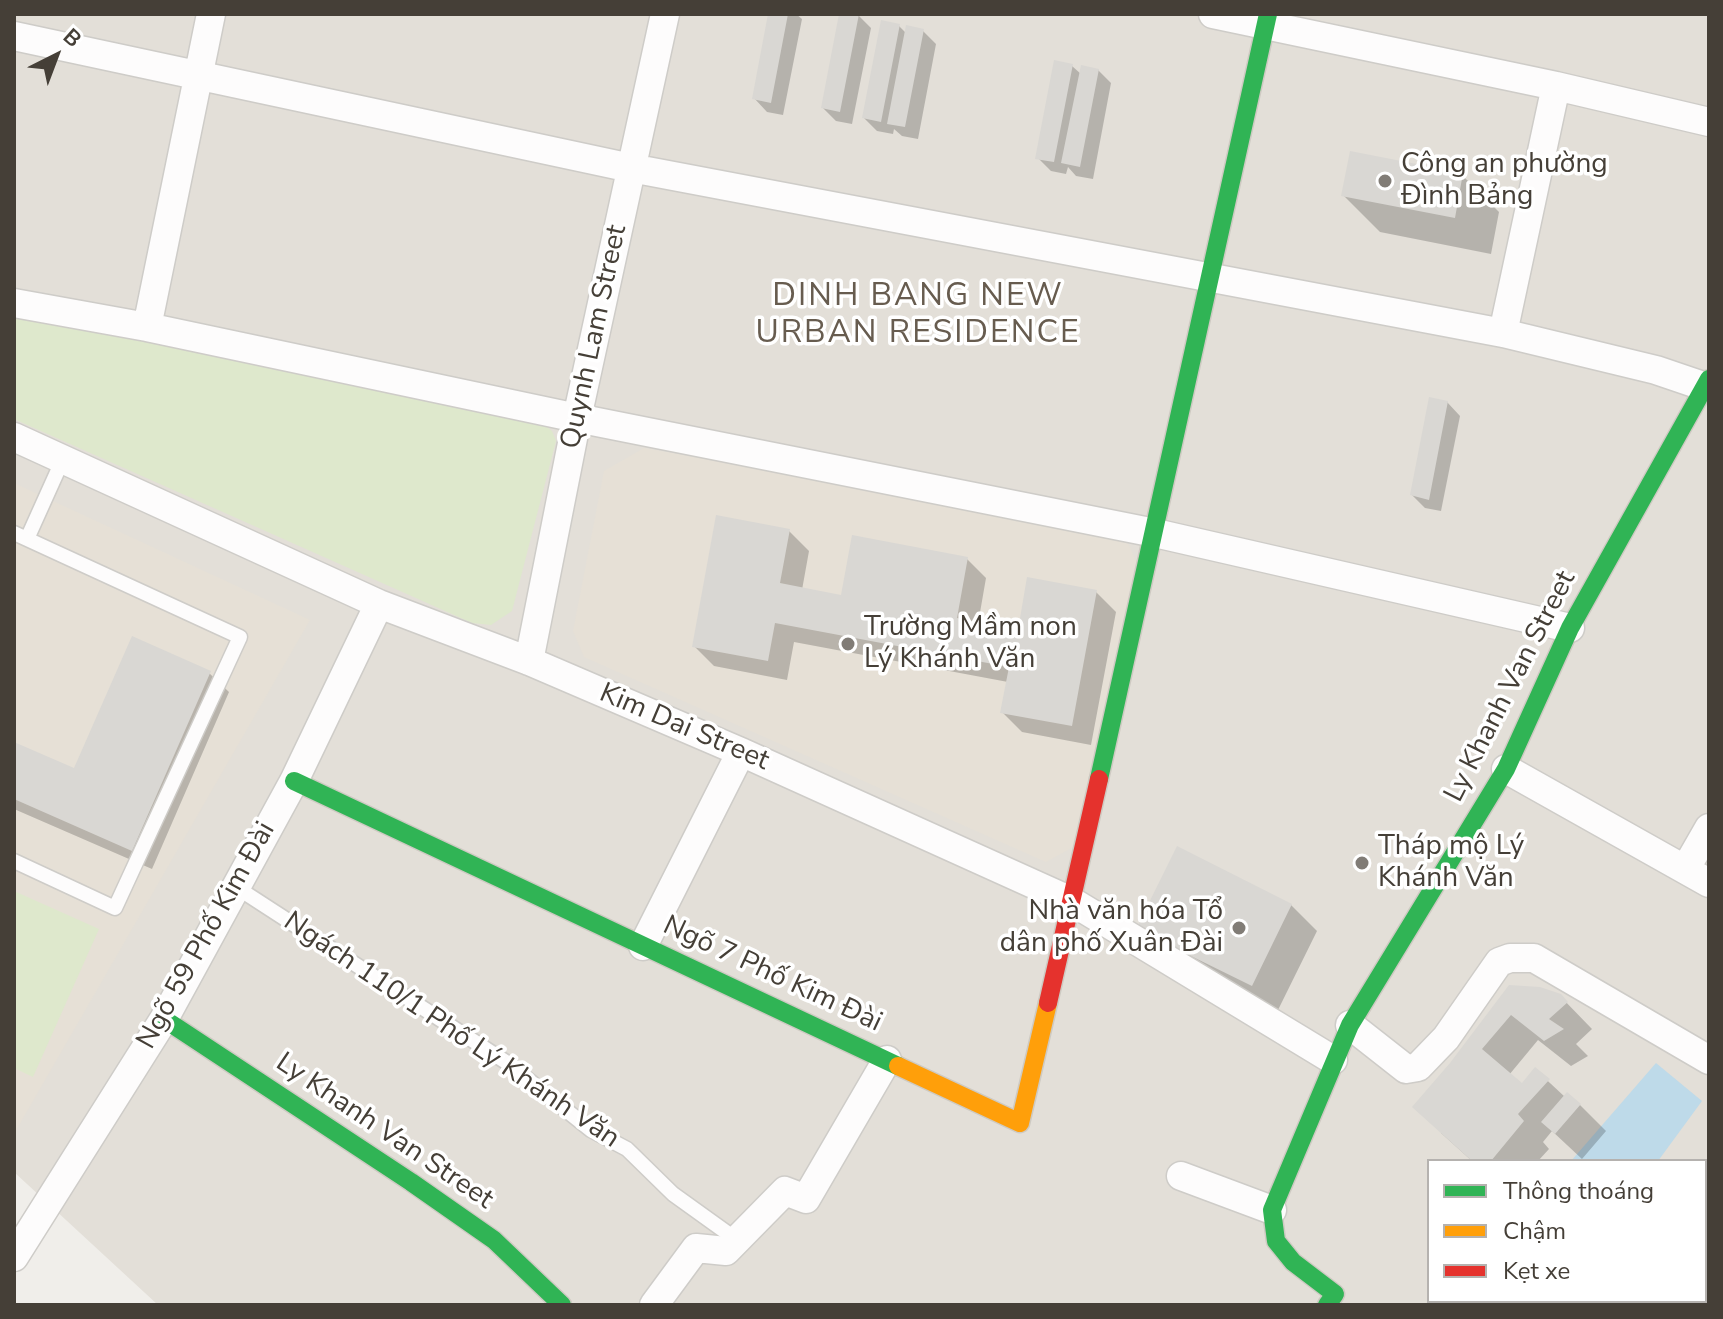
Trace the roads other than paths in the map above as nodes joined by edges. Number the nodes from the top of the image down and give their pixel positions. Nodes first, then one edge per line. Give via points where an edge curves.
1 (211, 14) edge
2 (665, 14) edge
3 (1213, 14) edge
4 (1267, 19) edge
5 (14, 36) edge
6 (198, 76) junction
7 (1556, 86) junction
8 (1709, 122) edge
9 (631, 168) junction
10 (1211, 276) junction
11 (14, 303) edge
12 (147, 327) junction
13 (1503, 333) junction
14 (1708, 384) edge
15 (577, 418) junction
16 (14, 437) edge
17 (63, 459) junction
18 (1155, 533) junction
19 (20, 536) edge
20 (379, 604) junction
21 (1570, 628) junction
22 (529, 661) junction
23 (741, 752) junction
24 (1506, 769) junction
25 (294, 781) junction
26 (1709, 828) edge
27 (14, 861) edge
28 (1698, 876) edge
29 (236, 887) junction
30 (1071, 901) junction
31 (643, 946) junction
32 (164, 1019) junction
33 (1350, 1025) junction
34 (887, 1060) junction
35 (1333, 1060) junction
36 (1709, 1060) edge
37 (1181, 1176) dead end
38 (1272, 1210) junction
39 (737, 1240) junction
40 (14, 1257) edge
41 (1337, 1301) edge
42 (562, 1305) edge
43 (654, 1305) edge

1 - 6 street
2 - 9 street, Quynh Lam Street
3 - 4 street
4 - 7 street
4 - 10 street
5 - 6 street
6 - 9 street
6 - 12 street
7 - 8 street
7 - 13 street
9 - 10 street
9 - 15 street, Quynh Lam Street
10 - 13 street
10 - 18 street
11 - 12 street
12 - 15 street
13 - 14 street
14 - 21 street, Ly Khanh Van Street
15 - 18 street
15 - 22 street, Quynh Lam Street
16 - 17 street, Kim Dai Street
17 - 19 lane
17 - 20 street, Kim Dai Street
18 - 21 street
18 - 30 street
19 - 27 lane via 240,637 115,908
20 - 22 street, Kim Dai Street
20 - 25 street, Ngõ 59 Phố Kim Đài
21 - 24 street, Ly Khanh Van Street
22 - 23 street, Kim Dai Street
23 - 30 street, Kim Dai Street
23 - 31 street
24 - 28 street
24 - 33 street, Ly Khanh Van Street
25 - 29 street, Ngõ 59 Phố Kim Đài
25 - 31 street, Ngõ 7 Phố Kim Đài
26 - 28 street
29 - 32 street, Ngõ 59 Phố Kim Đài
29 - 39 lane, Ngách 110/1 Phố Lý Khánh Văn via 506,1062 591,1130 627,1149 673,1194
30 - 34 street, Ngõ 7 Phố Kim Đài via 1020,1123
30 - 35 street, Kim Dai Street
31 - 34 street, Ngõ 7 Phố Kim Đài
32 - 40 street, Ngõ 59 Phố Kim Đài
32 - 42 street, Ly Khanh Van Street via 494,1240
33 - 35 street, Ly Khanh Van Street
33 - 36 street via 1406,1069 1418,1067 1446,1038 1499,962 1534,958
34 - 39 street via 806,1199 785,1191
35 - 38 street, Ly Khanh Van Street
37 - 38 street
38 - 41 street via 1276,1241
39 - 43 street via 726,1251 696,1248

